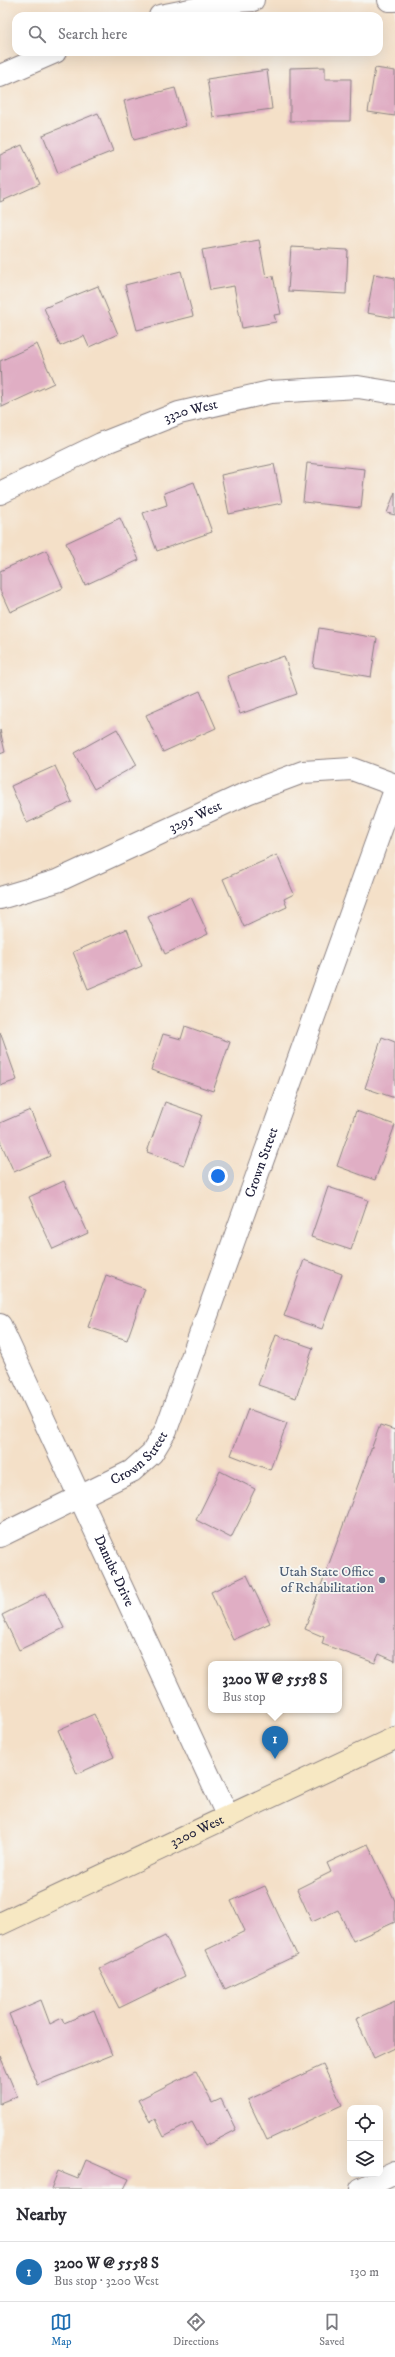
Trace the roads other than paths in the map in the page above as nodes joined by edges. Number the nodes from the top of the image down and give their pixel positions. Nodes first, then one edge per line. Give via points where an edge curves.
1 (253, 0) edge
2 (389, 0) edge
3 (395, 0) edge
4 (180, 12) edge
5 (46, 56) edge
6 (0, 76) edge
7 (395, 394) edge
8 (0, 493) edge
9 (395, 785) edge
10 (395, 790) edge
11 (0, 898) edge
12 (0, 1325) edge
13 (80, 1497) junction
14 (0, 1536) edge
15 (395, 1738) edge
16 (228, 1817) junction
17 (0, 1924) edge
18 (395, 2173) edge
19 (361, 2189) edge

1 - 4 street
2 - 3 street
5 - 6 street
7 - 8 street, 3320 West via 358,387 270,392 179,413 101,444
9 - 11 street, 3295 West via 352,769 303,772 247,793 57,881
10 - 13 street, Crown Street via 166,1430 152,1453 132,1471
12 - 13 street, Danube Drive
13 - 14 street, Crown Street
13 - 16 street, Danube Drive
15 - 16 street, 3200 West
16 - 17 street, 3200 West
18 - 19 street

